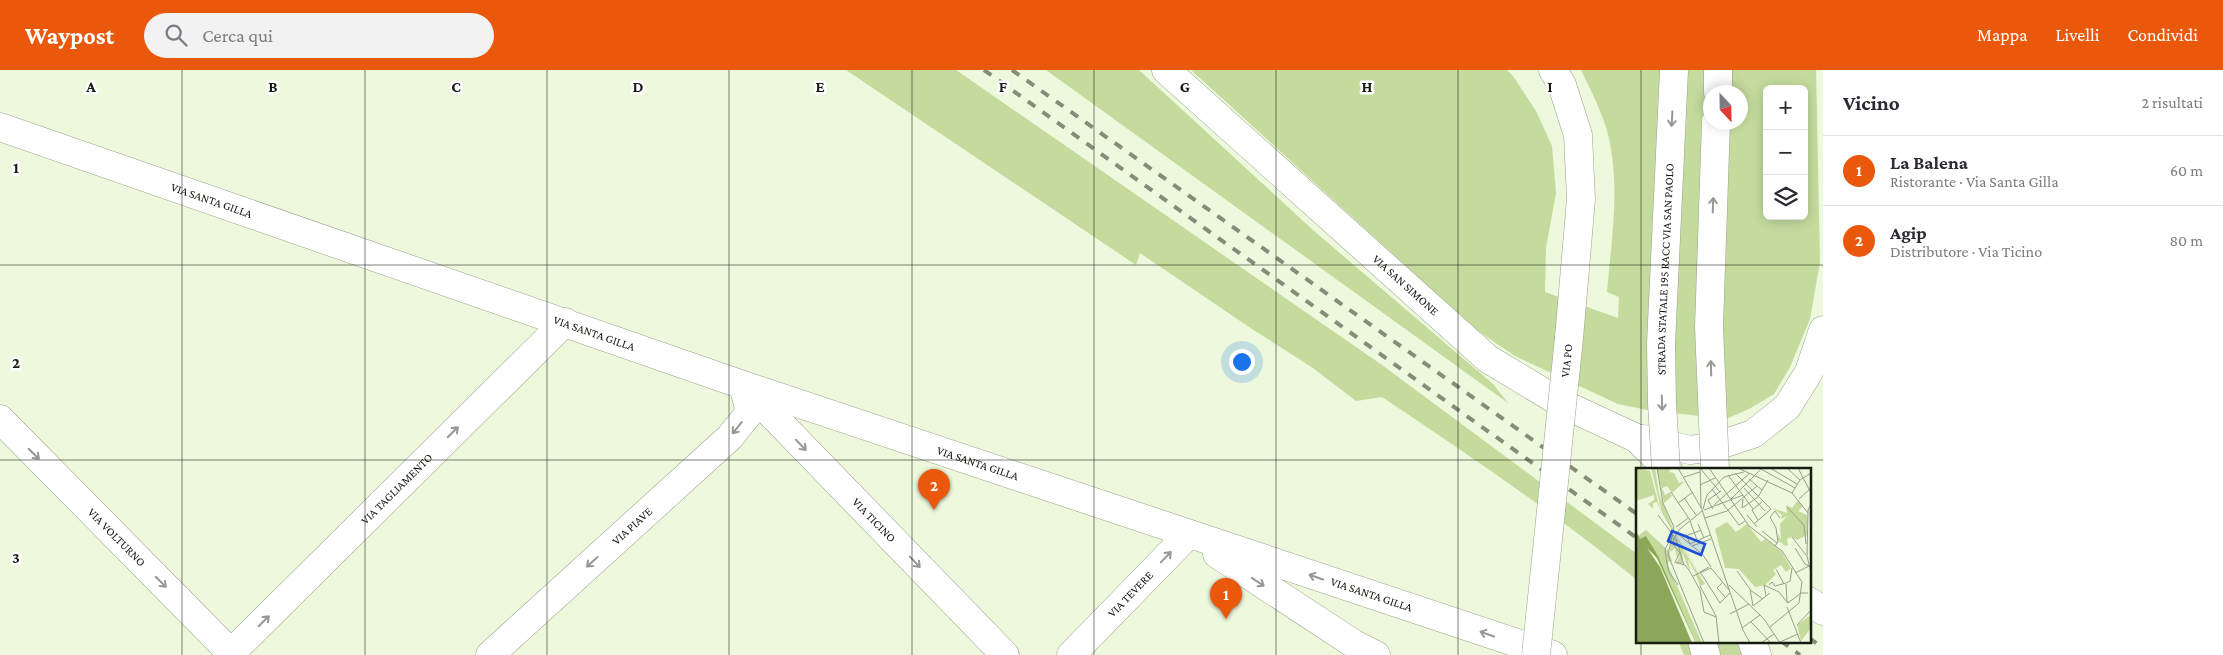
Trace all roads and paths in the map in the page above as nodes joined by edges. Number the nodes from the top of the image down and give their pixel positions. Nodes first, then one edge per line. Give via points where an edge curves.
1 (1166, 70) edge
2 (1553, 70) edge
3 (1674, 70) edge
4 (1718, 70) edge
5 (1718, 85) edge
6 (0, 128) edge
7 (1716, 130) edge
8 (565, 322) junction
9 (1823, 330) edge
10 (743, 385) junction
11 (0, 419) edge
12 (1636, 438) junction
13 (1666, 468) edge
14 (1667, 468) edge
15 (1715, 468) edge
16 (1189, 534) junction
17 (1810, 602) edge
18 (1823, 611) edge
19 (1702, 642) edge
20 (1752, 642) edge
21 (1540, 653) edge
22 (231, 654) edge
23 (490, 655) edge
24 (1005, 655) edge
25 (1071, 655) edge
26 (1376, 655) edge
27 (1498, 655) edge
28 (1706, 655) edge
29 (1757, 655) edge

1 - 12 main road, VIA SAN SIMONE via 1488,359 1561,403
2 - 21 main road, VIA PO, bridge via 1562,85 1578,136 1581,199
3 -> 14 main road, STRADA STATALE 195 RACC VIA SAN PAOLO, bridge via 1661,344
4 - 5 main road
6 - 8 main road, VIA SANTA GILLA
15 -> 7 main road, bridge via 1709,328
8 - 10 main road, VIA SANTA GILLA
22 -> 8 main road, VIA TAGLIAMENTO
9 - 12 main road via 1809,372 1787,407 1753,434 1713,447 1690,450
10 - 16 main road, VIA SANTA GILLA
10 -> 23 main road, VIA PIAVE via 750,412 730,437
10 -> 24 main road, VIA TICINO
11 -> 22 main road, VIA VOLTURNO
12 - 13 main road, VIA SAN SIMONE
21 -> 16 main road, VIA SANTA GILLA
25 -> 16 main road, VIA TEVERE
16 -> 26 main road, VIA SANTA GILLA via 1314,619
17 - 18 main road
19 - 28 main road
20 - 29 main road
21 - 27 main road

